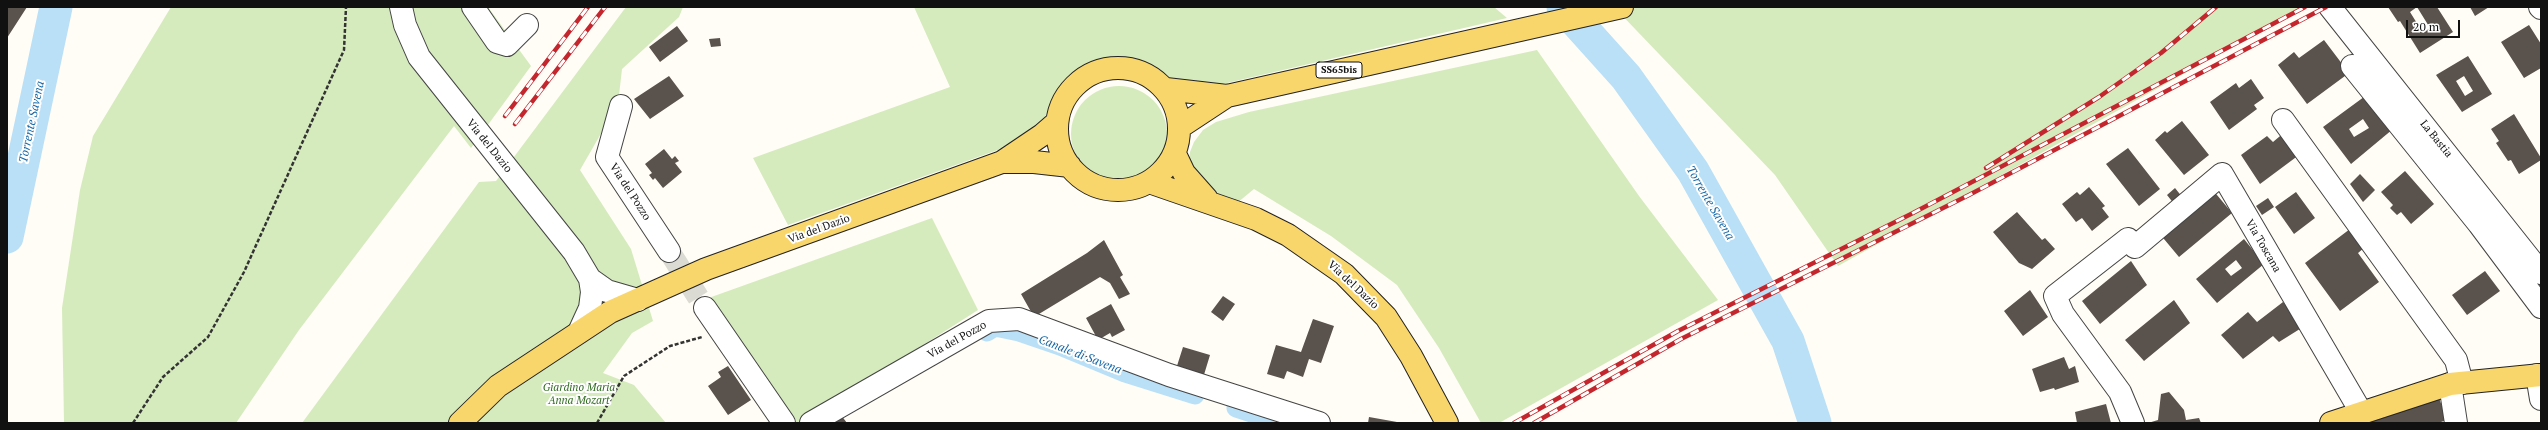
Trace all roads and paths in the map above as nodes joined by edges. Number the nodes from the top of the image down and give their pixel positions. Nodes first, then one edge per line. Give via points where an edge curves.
1 (346, 7) edge
2 (401, 7) edge
3 (473, 7) edge
4 (1622, 7) edge
5 (2330, 7) edge
6 (527, 25) dead end
7 (2352, 66) dead end
8 (1166, 89) junction
9 (1227, 96) junction
10 (621, 106) dead end
11 (2283, 120) dead end
12 (1057, 122) junction
13 (1180, 127) junction
14 (1175, 154) junction
15 (1002, 162) junction
16 (1070, 166) junction
17 (1149, 182) junction
18 (1209, 201) junction
19 (669, 251) tunnel mouth
20 (2541, 273) edge
21 (590, 279) junction
22 (638, 300) junction
23 (2541, 306) edge
24 (705, 308) tunnel mouth
25 (580, 332) junction
26 (721, 332) junction
27 (2539, 375) edge
28 (2456, 383) junction
29 (2541, 399) edge
30 (2361, 412) junction
31 (133, 423) edge
32 (460, 423) edge
33 (596, 423) edge
34 (784, 423) edge
35 (811, 423) edge
36 (1319, 423) edge
37 (1447, 423) edge
38 (2134, 423) edge
39 (2331, 423) edge
40 (2456, 423) edge

1 - 31 path via 344,50 244,272 208,337 163,377
2 - 21 street, Via del Dazio via 405,26 419,58 574,252
3 - 6 street via 497,42 506,45
4 - 9 main road, SS65bis
5 - 20 street, La Bastia
7 - 23 street via 2479,224
8 - 9 main road, SS65bis
8 - 12 main road via 1152,77 1136,69 1118,67 1100,70 1084,77 1071,89 1061,105
8 - 13 main road via 1176,107
9 - 13 main road, SS65bis
10 - 19 street, Via del Pozzo via 607,157
11 - 28 street via 2456,360
12 - 15 main road, Via del Dazio
12 - 16 main road via 1062,153
13 - 14 main road
14 - 17 main road via 1164,170
14 - 18 main road, Via del Dazio via 1184,173
15 - 16 main road, Via del Dazio
15 - 22 main road, Via del Dazio via 706,269
16 - 17 main road via 1086,181 1107,189 1136,188
17 - 18 main road, Via del Dazio
18 - 37 main road, Via del Dazio via 1288,235 1344,274 1386,317
21 - 22 street, Via del Dazio via 607,291
21 - 25 street via 590,308
22 - 25 main road, Via del Dazio via 610,312
24 - 26 street
25 - 32 main road, Via del Dazio via 498,386
26 - 33 path via 670,346 624,376
26 - 34 street
27 - 28 main road
27 - 29 street
28 - 30 main road
28 - 40 street
30 - 38 street, Via Toscana via 2222,174 2138,245 2135,247 2128,238 2055,296 2063,314 2120,392
30 - 39 main road
35 - 36 street, Via del Pozzo via 989,321 1019,319 1169,375

